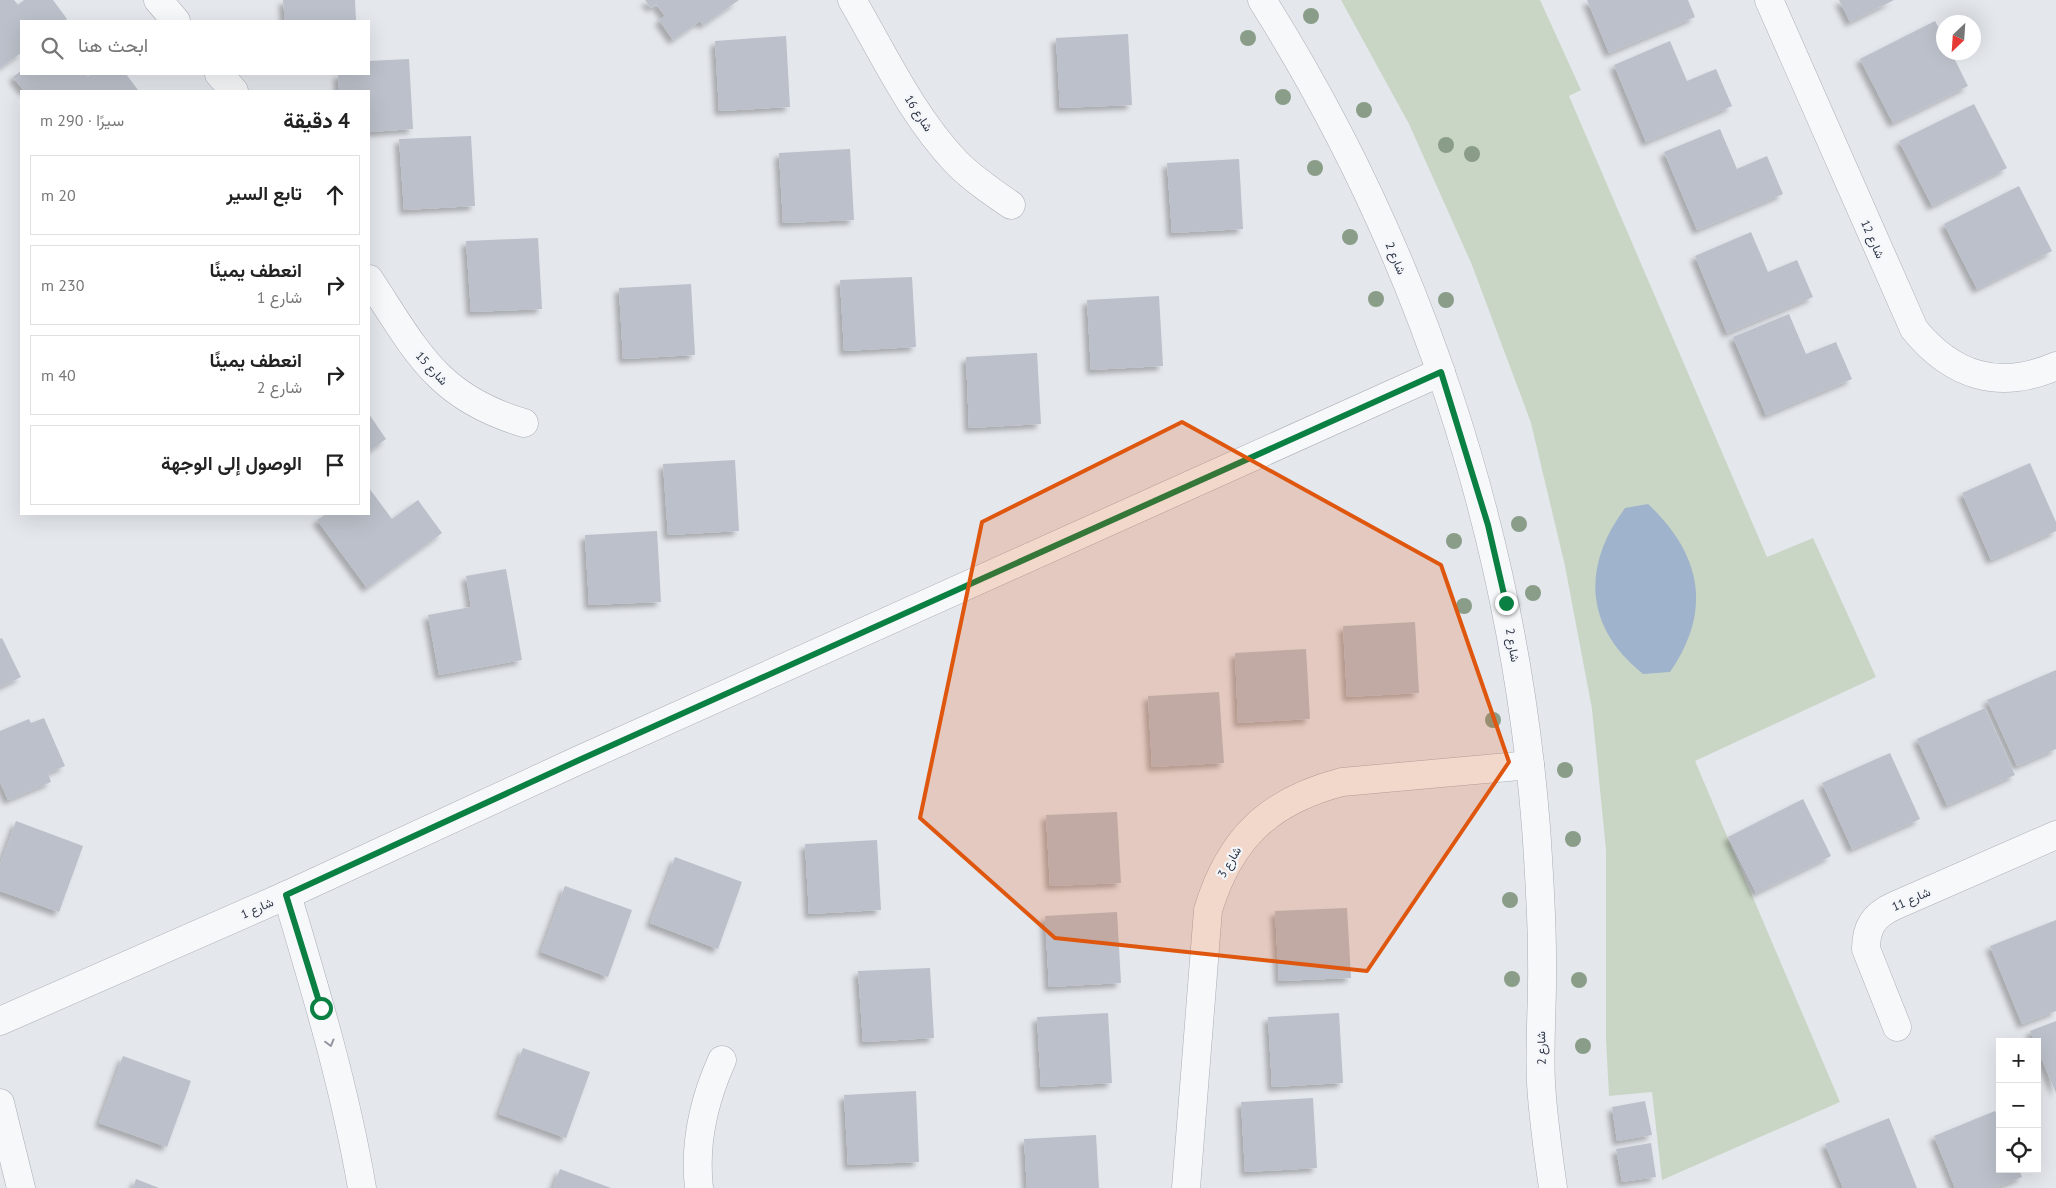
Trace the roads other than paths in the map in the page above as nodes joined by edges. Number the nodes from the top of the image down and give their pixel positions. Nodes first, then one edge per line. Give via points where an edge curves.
1 (158, 0) edge
2 (852, 0) edge
3 (1262, 0) edge
4 (1769, 0) edge
5 (175, 20) edge
6 (220, 75) edge
7 (233, 90) edge
8 (1011, 204) dead end
9 (370, 280) edge
10 (2056, 366) edge
11 (1441, 372) junction
12 (524, 423) dead end
13 (1530, 765) junction
14 (2056, 835) edge
15 (286, 895) junction
16 (0, 1021) edge
17 (1897, 1027) dead end
18 (722, 1060) dead end
19 (0, 1103) edge
20 (21, 1188) edge
21 (362, 1188) edge
22 (698, 1188) edge
23 (1186, 1188) edge
24 (1553, 1188) edge

1 - 5 street
2 - 8 street, شارع 16 via 936,140 977,181
3 - 11 street, شارع 2 via 1353,161 1392,248
4 - 10 street, شارع 12 via 1914,329 1927,346 1961,370 1981,376 2023,377
6 - 7 street
9 - 12 street, شارع 15 via 419,354 440,378 465,398 494,414
11 - 13 street, شارع 2 via 1488,525 1506,603
11 - 15 street, شارع 1 via 613,744
13 - 23 street, شارع 3 via 1342,782 1315,789 1289,801 1245,836 1224,867 1208,910
13 - 24 street, شارع 2 via 1540,893 1541,1080
14 - 17 street, شارع 11 via 1894,906 1875,918 1867,933 1866,949
15 - 16 street, شارع 1
15 -> 21 street via 342,1087
18 - 22 street via 704,1108 699,1140
19 - 20 street

